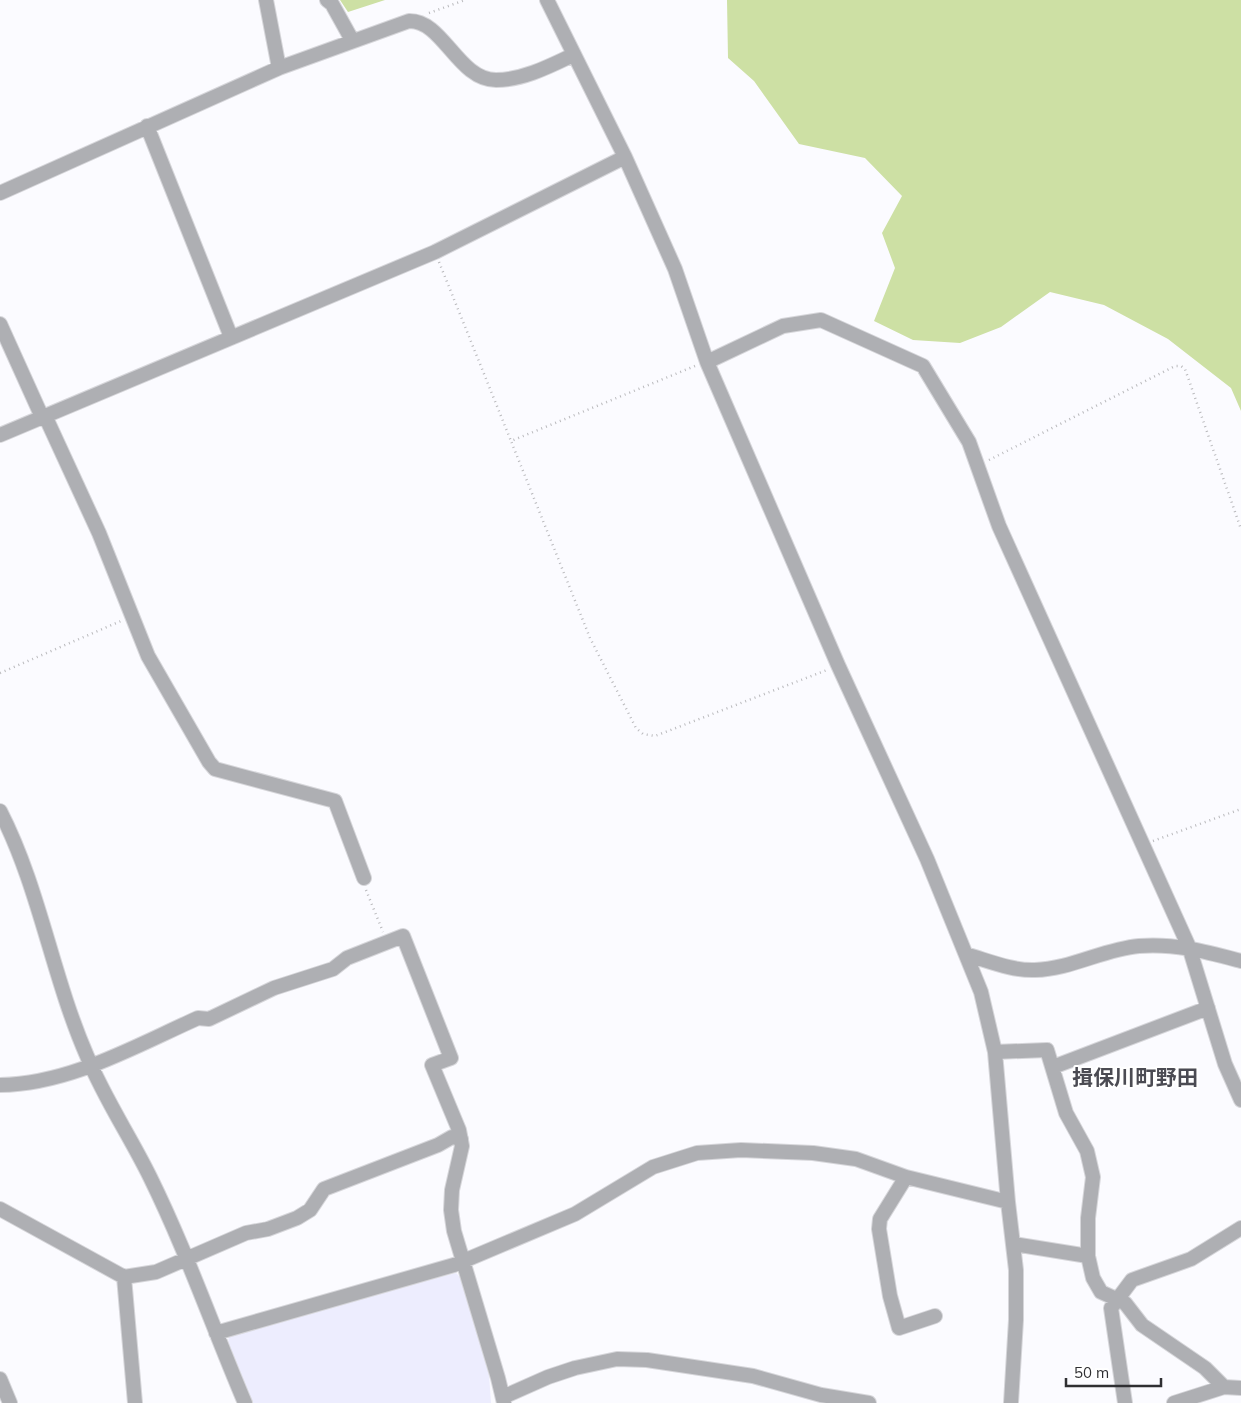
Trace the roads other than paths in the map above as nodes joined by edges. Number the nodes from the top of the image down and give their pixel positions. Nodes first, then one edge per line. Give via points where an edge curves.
1 (266, 0) edge
2 (327, 0) edge
3 (547, 0) edge
4 (352, 40) junction
5 (574, 55) junction
6 (279, 68) junction
7 (147, 126) junction
8 (625, 157) junction
9 (0, 192) edge
10 (0, 324) edge
11 (231, 337) junction
12 (707, 362) junction
13 (42, 417) junction
14 (0, 435) edge
15 (0, 811) edge
16 (364, 878) road end
17 (1189, 947) junction
18 (968, 955) junction
19 (1241, 961) edge
20 (1208, 1008) junction
21 (995, 1052) junction
22 (91, 1066) junction
23 (1053, 1067) junction
24 (0, 1085) edge
25 (1241, 1100) edge
26 (461, 1139) junction
27 (906, 1178) junction
28 (1008, 1202) junction
29 (0, 1208) edge
30 (1241, 1228) edge
31 (1014, 1244) junction
32 (1088, 1256) junction
33 (188, 1258) junction
34 (463, 1261) junction
35 (124, 1277) junction
36 (1118, 1301) junction
37 (935, 1316) dead end
38 (216, 1333) junction
39 (0, 1379) edge
40 (1224, 1387) junction
41 (1241, 1388) edge
42 (503, 1400) edge
43 (10, 1403) edge
44 (135, 1403) edge
45 (245, 1403) edge
46 (870, 1403) edge
47 (1011, 1403) edge
48 (1125, 1403) edge
49 (1174, 1403) edge

1 - 6 street
2 - 4 street
3 - 5 street
4 - 5 street via 409,21 419,21 479,76 495,80 538,71
4 - 6 street
5 - 8 street
6 - 7 street
7 - 9 street
7 - 11 street
8 - 11 street via 435,252
8 - 12 street via 675,270
10 - 13 street
11 - 13 street
12 - 17 street via 782,326 821,320 923,366 969,442 999,526
12 - 18 street
13 - 14 street
13 - 16 street via 48,420 158,674 208,762 216,769 334,801
15 - 22 street via 25,866 66,1000
17 - 18 street via 1166,945 1120,949 1057,968 1034,970 1018,969
17 - 19 street
17 - 20 street
18 - 21 street via 984,1001
20 - 23 street
20 - 25 street via 1225,1064
21 - 23 street via 1047,1050
21 - 28 street
22 - 24 street via 45,1082
22 - 26 street via 198,1018 209,1019 274,988 333,969 347,958 403,936 451,1058 432,1065
22 - 33 street via 150,1176
23 - 32 street via 1066,1113 1087,1151 1093,1177
26 - 33 street via 452,1138 324,1189 310,1210 297,1218 246,1233
26 - 34 street via 451,1210
27 - 28 street
27 - 34 street via 856,1159 813,1153 725,1150 697,1153 653,1167 575,1214
27 - 37 street via 880,1220 878,1229 890,1296 899,1328
28 - 31 street
29 - 35 street
30 - 36 street via 1191,1258 1132,1280
31 - 32 street
31 - 47 street via 1016,1320
32 - 36 street via 1093,1278 1101,1292
33 - 35 street via 156,1272
33 - 38 street
34 - 38 street
34 - 42 street
35 - 44 street
36 - 40 street via 1125,1303 1155,1336 1205,1368
36 - 48 street via 1112,1308
38 - 45 street
39 - 43 street
40 - 41 street
40 - 49 street
42 - 46 street via 557,1374 617,1359 647,1360 752,1376 821,1395

